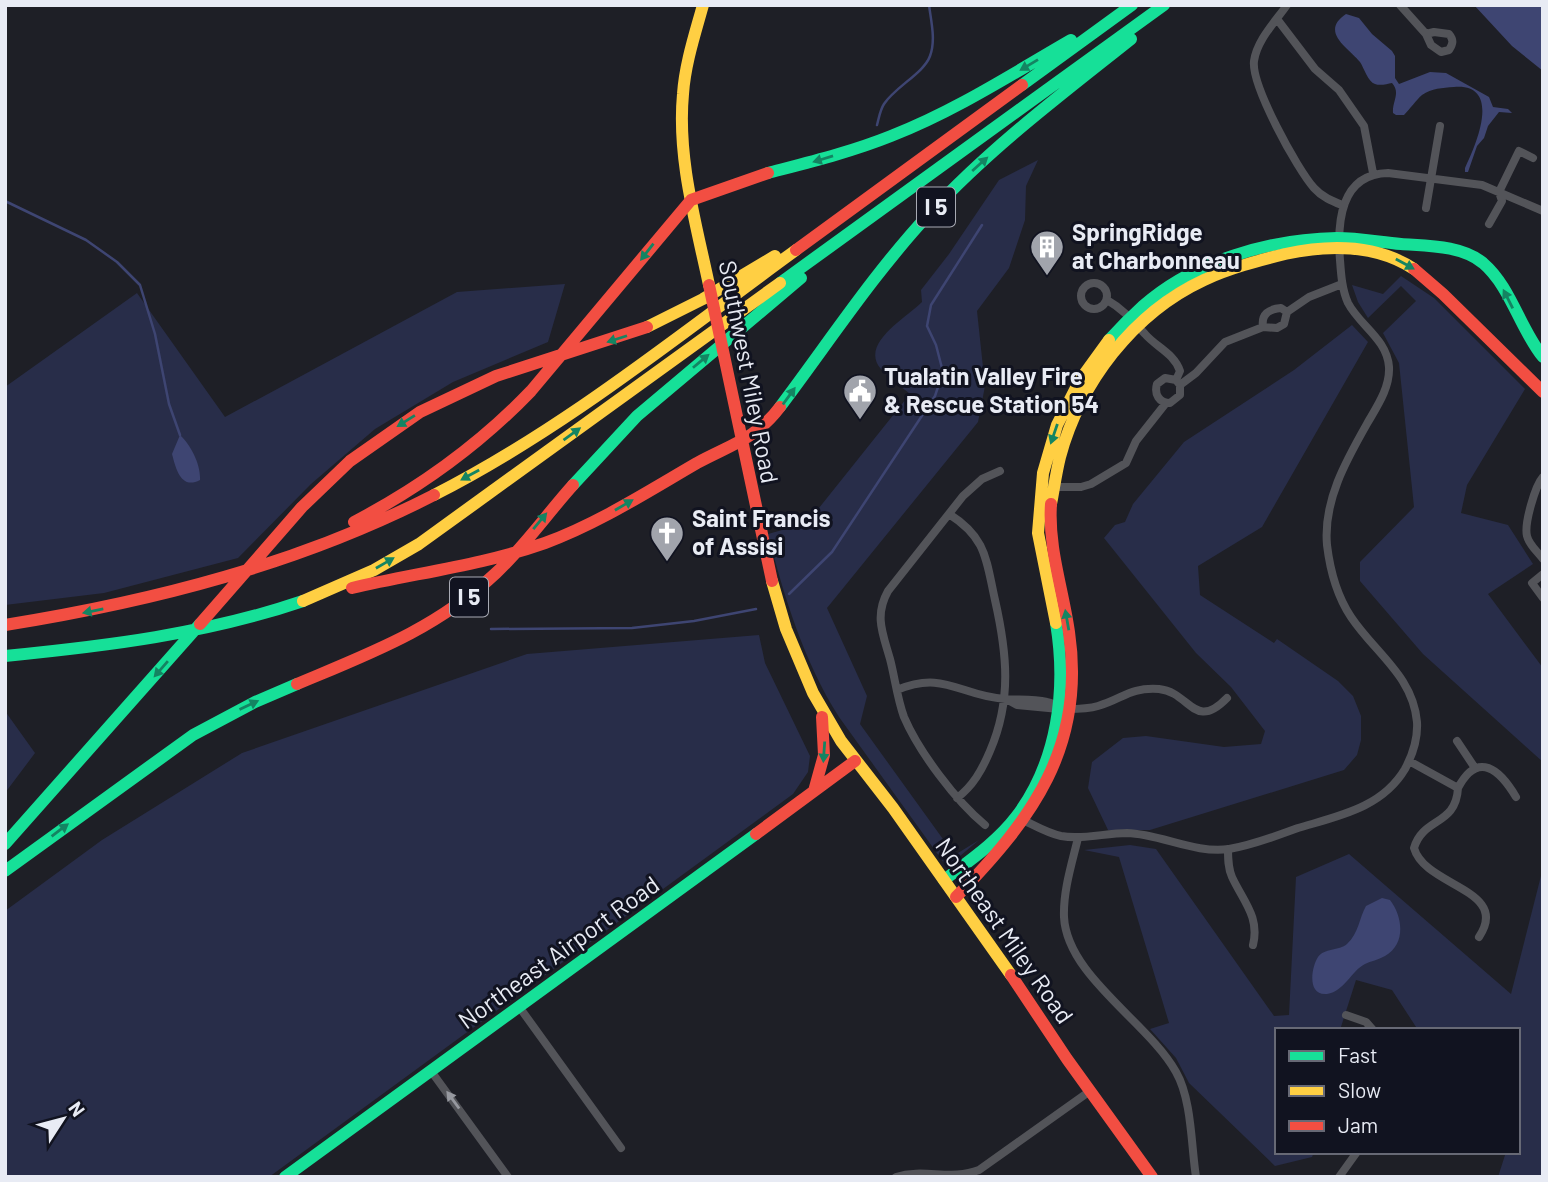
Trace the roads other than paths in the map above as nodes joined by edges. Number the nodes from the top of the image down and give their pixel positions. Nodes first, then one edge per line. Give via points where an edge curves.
1 (703, 5) edge
2 (1131, 5) edge
3 (1166, 5) edge
4 (1287, 5) edge
5 (1400, 5) edge
6 (1277, 19) junction
7 (1426, 34) dead end
8 (1440, 126) dead end
9 (1533, 158) dead end
10 (1373, 173) junction
11 (1432, 179) junction
12 (1499, 192) junction
13 (691, 200) junction
14 (1342, 205) junction
15 (1426, 208) dead end
16 (1543, 211) edge
17 (1489, 224) dead end
18 (860, 225) junction
19 (828, 227) junction
20 (1339, 243) junction
21 (1342, 284) junction
22 (1107, 300) dead end
23 (1287, 312) junction
24 (1134, 321) junction
25 (1263, 327) junction
26 (1543, 357) edge
27 (1178, 382) junction
28 (1543, 391) edge
29 (1166, 403) junction
30 (741, 443) junction
31 (1000, 471) dead end
32 (1543, 477) edge
33 (1048, 486) junction
34 (949, 514) junction
35 (307, 550) junction
36 (1543, 559) edge
37 (1543, 574) edge
38 (317, 596) junction
39 (1543, 598) edge
40 (9, 624) edge
41 (5, 656) edge
42 (897, 690) junction
43 (1227, 698) dead end
44 (1006, 699) junction
45 (1064, 709) junction
46 (821, 710) junction
47 (1457, 741) dead end
48 (855, 761) junction
49 (1409, 761) junction
50 (1475, 768) junction
51 (1458, 788) junction
52 (813, 793) junction
53 (1516, 797) dead end
54 (957, 798) junction
55 (1021, 819) junction
56 (985, 825) dead end
57 (1078, 838) junction
58 (5, 844) edge
59 (1228, 849) junction
60 (5, 871) edge
61 (944, 880) junction
62 (956, 897) junction
63 (1479, 937) dead end
64 (1253, 945) dead end
65 (520, 1008) junction
66 (1346, 1015) dead end
67 (1371, 1028) edge
68 (431, 1071) junction
69 (1090, 1091) junction
70 (621, 1148) dead end
71 (1356, 1154) edge
72 (285, 1177) edge
73 (508, 1177) edge
74 (896, 1177) edge
75 (1152, 1177) edge
76 (1196, 1177) edge
77 (1339, 1177) edge

1 - 13 main road, Southwest Miley Road via 682,101
2 -> 13 main road, I 5 via 990,89 920,124 863,147
2 - 19 main road, I 5
3 - 18 main road, I 5
30 -> 3 main road, I 5 via 757,435 771,419 877,276 947,196
4 - 6 street
5 - 7 street
6 - 10 street via 1364,126
6 - 14 street via 1256,51 1256,79 1311,185
8 - 11 street
9 - 12 street via 1519,151
10 - 11 street
10 - 14 street
11 - 12 street via 1468,182
11 - 15 street
12 - 16 street
12 - 17 street via 1502,201
13 - 30 main road, Southwest Miley Road
13 -> 35 main road, I 5 via 531,391 488,434 394,502 330,533
14 - 20 street
38 -> 18 main road, I 5 via 360,578 444,526
60 -> 18 main road, I 5 via 193,735 255,702 396,643 460,603 497,572 637,416
19 -> 35 main road, I 5 via 530,439 425,499
19 -> 58 main road, I 5 via 666,319 496,376 420,412 372,444 302,507
20 - 21 street
20 - 24 main road via 1269,246 1214,263 1161,292
26 -> 20 main road via 1498,281 1475,257 1454,251
20 -> 28 main road via 1396,259 1415,270
21 - 23 street
21 - 49 street via 1355,314 1383,348 1389,375 1337,483 1327,545 1345,607 1400,674 1412,697 1417,731
22 - 24 street
23 - 25 street via 1284,324
23 - 25 street via 1272,309 1265,314
24 - 27 street via 1174,360 1180,371
24 - 33 main road via 1087,390
25 - 27 street via 1225,342 1196,373
27 - 29 street via 1180,395
27 - 29 street via 1165,378 1157,384 1156,394
29 - 33 street via 1139,436 1126,463 1081,487
38 -> 30 main road, I 5 via 463,565 564,536
30 - 46 main road, Southwest Miley Road via 776,598
31 - 34 street via 982,478
32 - 36 street via 1536,487 1526,529
33 - 45 main road via 1052,540 1071,643 1072,670
34 - 42 street via 882,605 880,625
34 - 44 street via 970,529 983,550 1005,652
35 -> 40 main road, I 5 via 125,604
37 - 39 street via 1532,583
38 - 41 main road, I 5 via 231,625 140,642
42 - 44 street via 928,681
42 - 54 street via 912,733
43 - 45 street via 1211,712 1203,712 1173,692 1140,690 1100,706
44 - 45 street via 1017,705
44 - 54 street via 985,763 973,784
45 - 55 main road via 1052,771
46 - 48 main road, Northeast Miley Road
46 -> 52 main road via 826,748
47 - 50 street
48 - 52 main road, Northeast Airport Road
48 - 61 main road, Northeast Miley Road
49 - 51 street
49 - 59 street via 1391,788 1370,804
50 - 51 street
50 - 53 street via 1490,768 1502,775
51 - 63 street via 1453,809 1426,830 1414,848 1434,871 1482,902 1488,915
52 - 65 main road, Northeast Airport Road
54 - 56 street
55 - 57 street via 1053,834
55 - 61 main road
55 - 62 main road via 1005,847
57 - 59 street via 1128,833
57 - 76 street via 1064,904 1070,943 1082,964 1177,1073 1186,1098
59 - 64 street via 1231,872 1252,911
61 - 62 main road, Northeast Miley Road
62 - 69 main road, Northeast Miley Road
65 - 68 main road, Northeast Airport Road
65 - 70 street
66 - 67 street
68 - 72 main road, Northeast Airport Road
73 -> 68 street
69 - 74 street via 979,1170 959,1176 918,1173
69 - 75 main road, Northeast Miley Road
71 - 77 street

